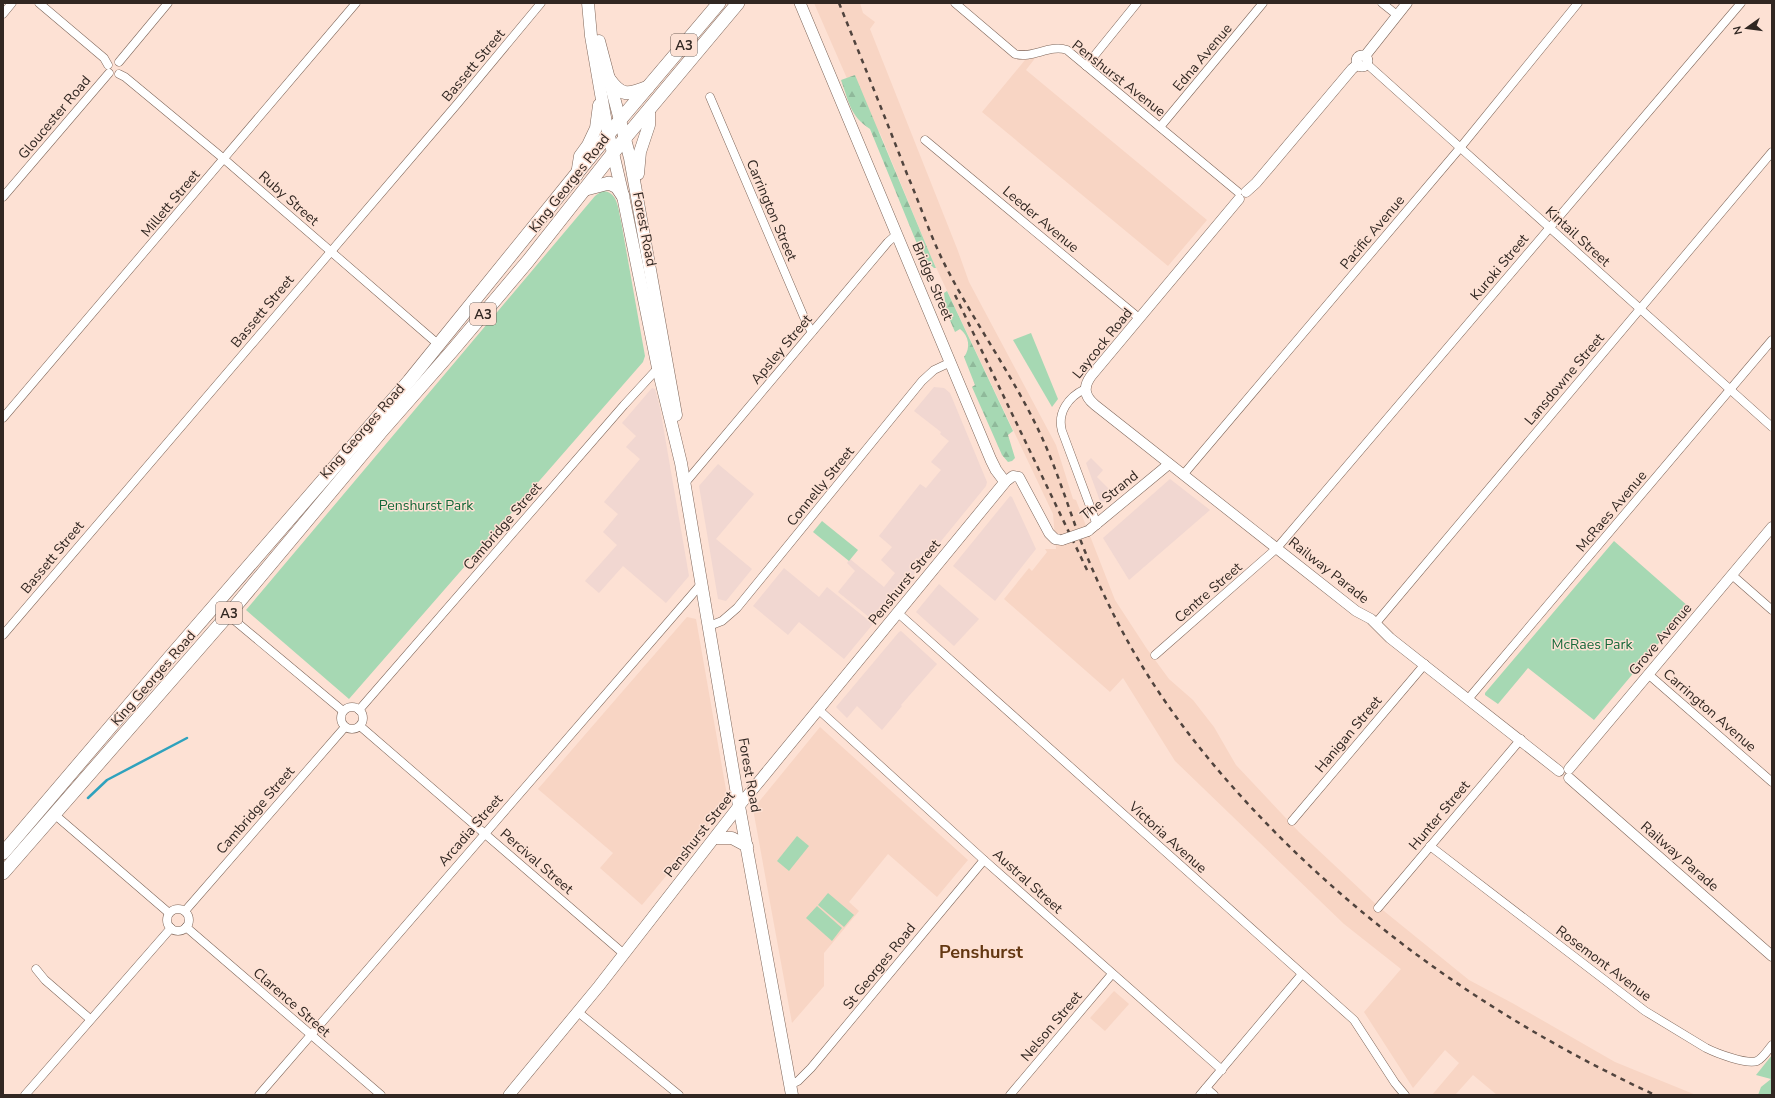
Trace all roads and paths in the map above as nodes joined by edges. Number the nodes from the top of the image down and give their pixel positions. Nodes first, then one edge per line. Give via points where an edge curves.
1 (12, 3) edge
2 (38, 3) edge
3 (168, 3) edge
4 (356, 3) edge
5 (541, 3) edge
6 (588, 3) edge
7 (593, 3) edge
8 (719, 3) edge
9 (738, 3) edge
10 (800, 3) edge
11 (956, 3) edge
12 (1137, 3) edge
13 (1263, 3) edge
14 (1382, 3) edge
15 (1407, 3) edge
16 (1578, 3) edge
17 (1741, 3) edge
18 (3, 14) edge
19 (1397, 15) junction
20 (1363, 61) junction
21 (119, 62) junction
22 (1086, 66) junction
23 (108, 69) junction
24 (119, 74) junction
25 (609, 79) junction
26 (649, 86) junction
27 (600, 89) junction
28 (710, 97) dead end
29 (649, 109) junction
30 (620, 120) junction
31 (1160, 127) junction
32 (609, 134) junction
33 (625, 138) junction
34 (925, 140) dead end
35 (1460, 148) junction
36 (1772, 152) edge
37 (613, 153) junction
38 (224, 159) junction
39 (576, 176) junction
40 (586, 189) junction
41 (1241, 194) junction
42 (623, 196) junction
43 (3, 197) edge
44 (638, 197) junction
45 (1549, 228) junction
46 (897, 234) junction
47 (330, 251) junction
48 (1640, 308) junction
49 (1139, 318) junction
50 (812, 332) junction
51 (1772, 340) edge
52 (439, 345) junction
53 (951, 362) junction
54 (663, 366) junction
55 (1085, 389) junction
56 (1731, 389) junction
57 (3, 418) edge
58 (1772, 427) edge
59 (1169, 464) junction
60 (1183, 475) junction
61 (685, 482) junction
62 (1005, 482) junction
63 (1772, 527) edge
64 (1092, 528) junction
65 (1277, 548) junction
66 (1732, 575) junction
67 (702, 583) junction
68 (1772, 610) edge
69 (898, 613) junction
70 (228, 615) junction
71 (1376, 622) junction
72 (709, 626) junction
73 (190, 634) junction
74 (3, 635) edge
75 (1155, 655) dead end
76 (1425, 664) junction
77 (1648, 674) junction
78 (1469, 698) junction
79 (360, 710) junction
80 (819, 710) junction
81 (343, 711) junction
82 (360, 726) junction
83 (345, 727) junction
84 (1521, 739) junction
85 (1566, 773) junction
86 (1772, 782) edge
87 (740, 806) junction
88 (54, 814) junction
89 (1292, 821) dead end
90 (485, 833) junction
91 (715, 838) junction
92 (747, 846) junction
93 (1430, 846) junction
94 (3, 853) edge
95 (984, 860) junction
96 (3, 873) edge
97 (1378, 908) dead end
98 (185, 911) junction
99 (169, 912) junction
100 (186, 927) junction
101 (171, 928) junction
102 (624, 954) junction
103 (1772, 956) edge
104 (36, 969) dead end
105 (1112, 974) junction
106 (1302, 974) junction
107 (578, 1012) junction
108 (90, 1019) junction
109 (310, 1035) junction
110 (1772, 1045) edge
111 (1222, 1070) junction
112 (1206, 1088) junction
113 (791, 1090) edge
114 (25, 1095) edge
115 (259, 1095) edge
116 (381, 1095) edge
117 (509, 1095) edge
118 (679, 1095) edge
119 (1010, 1095) edge
120 (1200, 1095) edge
121 (1214, 1095) edge
122 (1405, 1095) edge

1 - 18 street
2 - 23 street via 104,58
3 - 21 street
4 - 38 street, Millett Street
5 - 47 street, Bassett Street
6 - 27 main road, Forest Road
7 - 25 main road, Forest Road
8 - 26 highway, King Georges Road / A3
9 - 29 highway, King Georges Road / A3
10 - 46 main road, Bridge Street
11 - 22 street, Penshurst Avenue via 1015,54 1063,49
12 - 22 street
13 - 31 street, Edna Avenue
14 - 19 street
15 - 19 street, Laycock Road
16 - 35 street, Pacific Avenue
17 - 45 street, Kuroki Street
19 - 20 street, Laycock Road
20 - 35 street, Kintail Street
20 - 41 street, Laycock Road via 1349,72 1256,183
21 - 23 street via 113,61
21 - 24 street via 122,68
22 - 31 street, Penshurst Avenue
23 - 24 street via 114,76
23 - 43 street, Gloucester Road
24 - 38 street, Ruby Street
25 - 26 highway via 623,92 637,91
25 - 30 main road, Forest Road
26 - 30 highway, King Georges Road / A3
27 - 32 main road, Forest Road
27 - 39 main road via 596,128 580,156
28 - 50 street, Carrington Street
29 - 33 highway, King Georges Road / A3
29 - 44 main road via 649,125 638,164
30 - 32 highway, King Georges Road / A3
30 - 33 main road, Forest Road
31 - 41 street, Penshurst Avenue
32 - 37 main road, Forest Road
32 - 39 highway, King Georges Road / A3
33 - 37 highway, King Georges Road / A3
33 - 44 main road, Forest Road
34 - 49 street, Leeder Avenue
35 - 45 street, Kintail Street
35 - 60 street, Pacific Avenue
36 - 48 street, Lansdowne Street
37 - 40 highway, King Georges Road / A3
37 - 42 main road, Forest Road
38 - 47 street, Ruby Street
38 - 57 street, Millett Street
39 - 52 highway, King Georges Road / A3
40 - 42 highway via 609,183
40 - 70 highway, King Georges Road / A3
41 - 49 street, Laycock Road via 1230,212
42 - 54 main road, Forest Road
44 - 54 main road, Forest Road
45 - 48 street, Kintail Street
45 - 65 street, Kuroki Street
46 - 50 street, Apsley Street
46 - 53 main road, Bridge Street
47 - 52 street, Ruby Street
47 - 74 street, Bassett Street
48 - 56 street, Kintail Street
48 - 71 street, Lansdowne Street
49 - 55 street, Laycock Road via 1091,376
50 - 61 street, Apsley Street
51 - 56 street, McRaes Avenue
52 - 73 highway, King Georges Road / A3
53 - 62 main road, Bridge Street via 990,460
53 - 72 street, Connelly Street via 934,370 922,381 737,608 722,621
54 - 61 main road, Forest Road
54 - 79 street, Cambridge Street
55 - 59 street, Railway Parade via 1091,402
55 - 64 street, Laycock Road via 1070,399 1060,420
56 - 58 street, Kintail Street
56 - 78 street, McRaes Avenue
59 - 60 street, Railway Parade
59 - 64 street, The Strand
60 - 65 street, Railway Parade
61 - 67 main road, Forest Road
62 - 64 street, The Strand, bridge via 1013,476 1019,477 1049,533 1055,538 1062,540
62 - 69 main road, Penshurst Street
63 - 66 street, Grove Avenue
65 - 71 street, Railway Parade via 1356,611
65 - 75 street, Centre Street
66 - 68 street
66 - 77 street, Grove Avenue
67 - 72 main road, Forest Road
67 - 90 street, Arcadia Street
69 - 80 main road, Penshurst Street
69 - 106 street, Victoria Avenue
70 - 73 highway via 220,615 202,632
70 - 81 street
70 - 88 highway, King Georges Road / A3
71 - 76 street, Railway Parade via 1390,638
72 - 87 main road, Forest Road
73 - 94 highway, King Georges Road / A3
76 - 78 street, Railway Parade
76 - 89 street, Hanigan Street
77 - 85 street, Grove Avenue
77 - 86 street, Carrington Avenue
78 - 84 street, Railway Parade
79 - 81 street via 353,707
79 - 82 street via 363,716
80 - 87 main road, Penshurst Street
80 - 95 street, Austral Street
81 - 83 street via 341,721
82 - 83 street via 351,729
82 - 90 street, Percival Street
83 - 98 street, Cambridge Street
84 - 85 street, Railway Parade
84 - 93 street, Hunter Street
85 - 103 street, Railway Parade
87 - 91 main road, Penshurst Street
87 - 92 main road, Forest Road
88 - 96 highway, King Georges Road / A3
88 - 99 street
90 - 102 street, Percival Street
90 - 109 street, Arcadia Street
91 - 92 main road via 732,838
91 - 102 main road, Penshurst Street
92 - 113 main road, Forest Road
93 - 97 street, Hunter Street
93 - 110 street, Rosemont Avenue via 1645,1011 1706,1048 1715,1053 1753,1062 1761,1058
95 - 105 street, Austral Street
95 - 113 street, St Georges Road
98 - 99 street via 178,909
98 - 100 street via 188,917
99 - 101 street via 167,922
100 - 101 street via 177,931
100 - 109 street, Clarence Street
101 - 108 street
102 - 107 main road, Penshurst Street
104 - 108 street
105 - 111 street, Austral Street
105 - 119 street, Nelson Street
106 - 111 street
106 - 122 street, Victoria Avenue via 1354,1020
107 - 117 main road, Penshurst Street
107 - 118 street
108 - 114 street
109 - 115 street, Arcadia Street
109 - 116 street, Clarence Street
111 - 112 street
112 - 120 street
112 - 121 street

